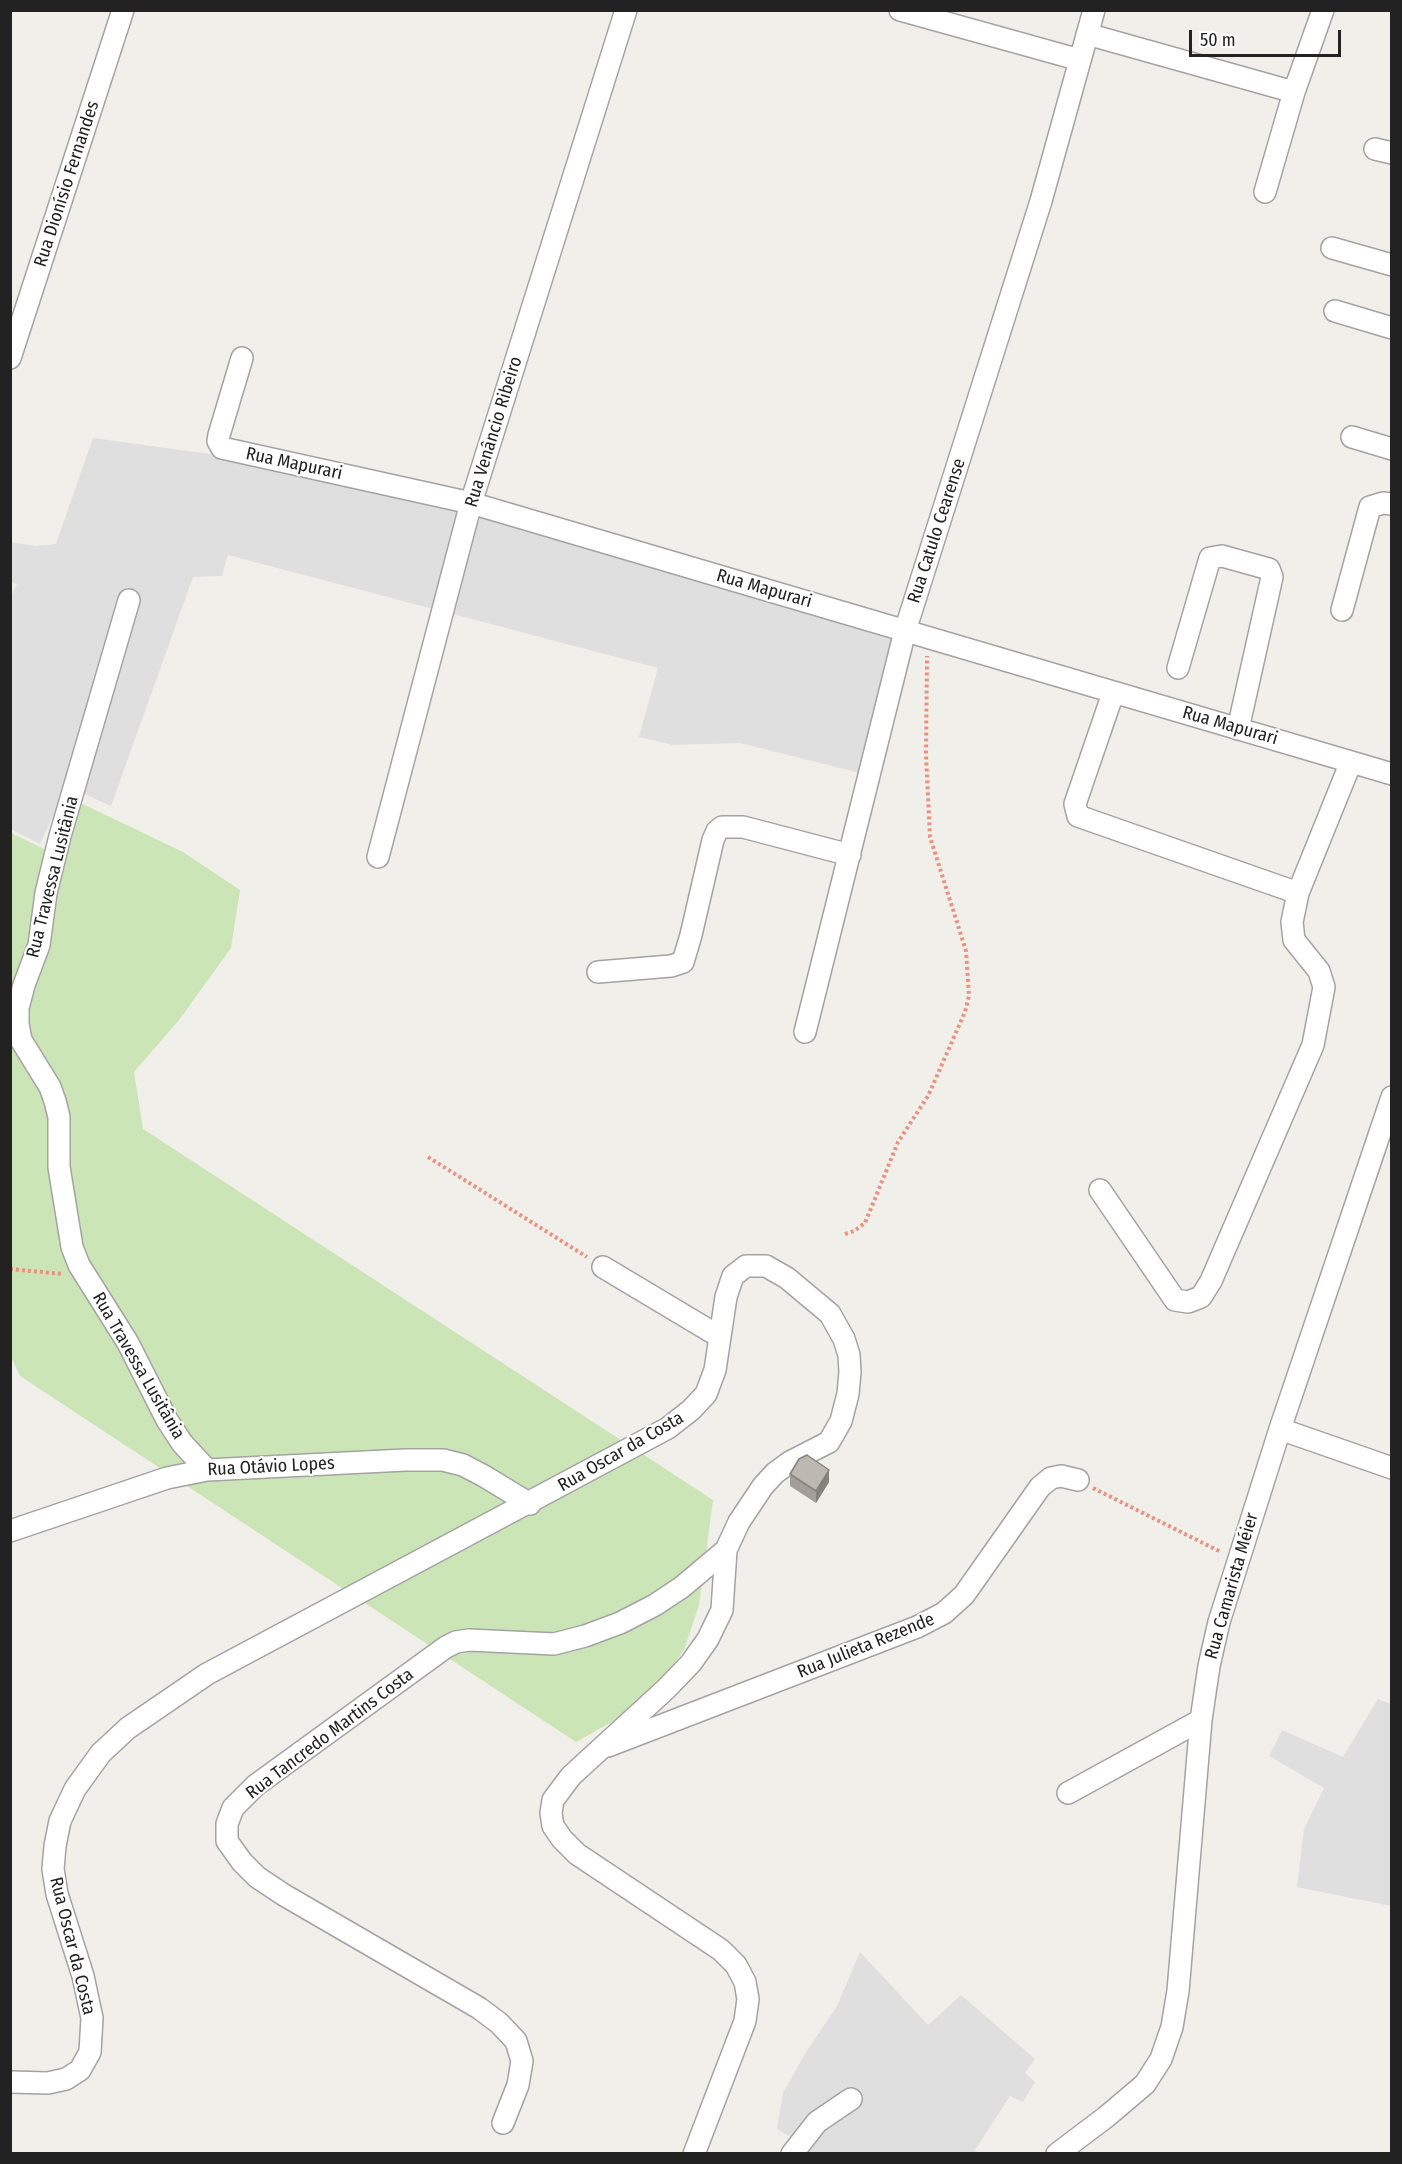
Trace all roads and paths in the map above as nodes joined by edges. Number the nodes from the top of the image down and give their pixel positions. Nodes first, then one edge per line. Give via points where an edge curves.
1 (123, 10) edge
2 (626, 10) edge
3 (900, 10) edge
4 (1094, 10) edge
5 (1323, 10) edge
6 (1087, 34) junction
7 (1080, 60) junction
8 (1294, 92) junction
9 (1265, 192) dead end
10 (1332, 248) dead end
11 (1392, 265) edge
12 (1335, 311) dead end
13 (1392, 328) edge
14 (10, 358) edge
15 (242, 358) dead end
16 (1352, 437) dead end
17 (1392, 449) edge
18 (471, 503) junction
19 (1392, 504) edge
20 (129, 600) dead end
21 (1342, 610) dead end
22 (905, 631) junction
23 (928, 637) junction
24 (1178, 668) dead end
25 (1116, 693) junction
26 (1238, 729) junction
27 (1351, 762) junction
28 (1392, 774) edge
29 (850, 855) junction
30 (378, 857) dead end
31 (1298, 893) junction
32 (598, 972) dead end
33 (805, 1032) dead end
34 (1392, 1097) edge
35 (428, 1157) dead end
36 (1100, 1190) dead end
37 (845, 1234) dead end
38 (603, 1267) joint
39 (10, 1269) edge
40 (86, 1276) junction
41 (720, 1337) junction
42 (1280, 1429) junction
43 (1392, 1468) edge
44 (207, 1470) junction
45 (1078, 1480) joint
46 (530, 1504) junction
47 (10, 1531) edge
48 (726, 1550) junction
49 (1238, 1560) junction
50 (1201, 1720) junction
51 (599, 1749) junction
52 (1068, 1793) dead end
53 (10, 2082) edge
54 (850, 2099) dead end
55 (503, 2123) dead end
56 (694, 2154) edge
57 (792, 2154) edge
58 (1058, 2154) edge

1 - 14 street, Rua Dionísio Fernandes
2 - 18 street, Rua Venâncio Ribeiro
3 - 7 street
4 - 6 street, Rua Catulo Cearense
5 - 8 street
6 - 7 street, Rua Catulo Cearense
6 - 8 street
7 - 22 street, Rua Catulo Cearense via 1041,201
8 - 9 street
10 - 11 street
12 - 13 street
15 - 18 street, Rua Mapurari via 219,435 222,448
16 - 17 street
18 - 22 street, Rua Mapurari
18 - 30 street, Rua Venâncio Ribeiro
19 - 21 street via 1370,507
20 - 40 street, Rua Travessa Lusitânia via 60,836 39,945 18,1008 21,1040 55,1101 59,1117 59,1167 70,1236
22 - 23 street, Rua Mapurari
22 - 29 street, Rua Catulo Cearense
23 - 25 street, Rua Mapurari
23 - 37 path via 925,694 930,837 966,951 969,996 928,1096 897,1142 865,1223
24 - 26 street via 1210,558 1222,556 1269,569 1272,577
25 - 26 street, Rua Mapurari
25 - 31 street via 1075,804 1078,816
26 - 27 street, Rua Mapurari
27 - 28 street, Rua Mapurari
27 - 31 street
29 - 32 street via 743,827 722,827 713,840 683,962
29 - 33 street, Rua Catulo Cearense
31 - 36 street via 1292,922 1294,939 1319,971 1324,987 1313,1045 1201,1297 1188,1302 1176,1300
34 - 42 street, Rua Camarista Méier
35 - 38 path
38 - 41 street
39 - 40 path
40 - 44 street, Rua Travessa Lusitânia via 128,1343 167,1420
41 - 46 street, Rua Oscar da Costa via 715,1370 706,1394 691,1410 668,1428
41 - 48 street, Rua Oscar da Costa via 733,1276 746,1266 766,1266 830,1314 844,1339 850,1372 848,1394 835,1434 821,1447 775,1473 748,1506
42 - 43 street
42 - 49 street, Rua Camarista Méier
44 - 46 street, Rua Otávio Lopes via 443,1460 463,1465
44 - 47 street, Rua Otávio Lopes via 167,1478
45 - 49 path
45 - 51 street, Rua Julieta Rezende via 1061,1476 1040,1487 964,1595 944,1613 917,1628
46 - 53 street, Rua Oscar da Costa via 207,1674 128,1728 101,1753 75,1789 60,1821 53,1869 92,2018 90,2052 80,2070 66,2079 48,2083
48 - 51 street, Rua Oscar da Costa via 722,1610 708,1640 666,1689
48 - 55 street, Rua Tancredo Martins Costa via 655,1605 585,1636 554,1644 469,1640 446,1647 256,1785 233,1808 227,1824 227,1841 257,1877 479,2008 516,2041 522,2061 518,2085
49 - 50 street, Rua Camarista Méier via 1219,1622
50 - 52 street
50 - 58 street, Rua Camarista Méier via 1172,2026 1161,2059 1145,2084
51 - 56 street, Rua Oscar da Costa via 553,1800 553,1826 576,1854 720,1950 736,1965 745,1982 746,2020
54 - 57 street via 817,2122

